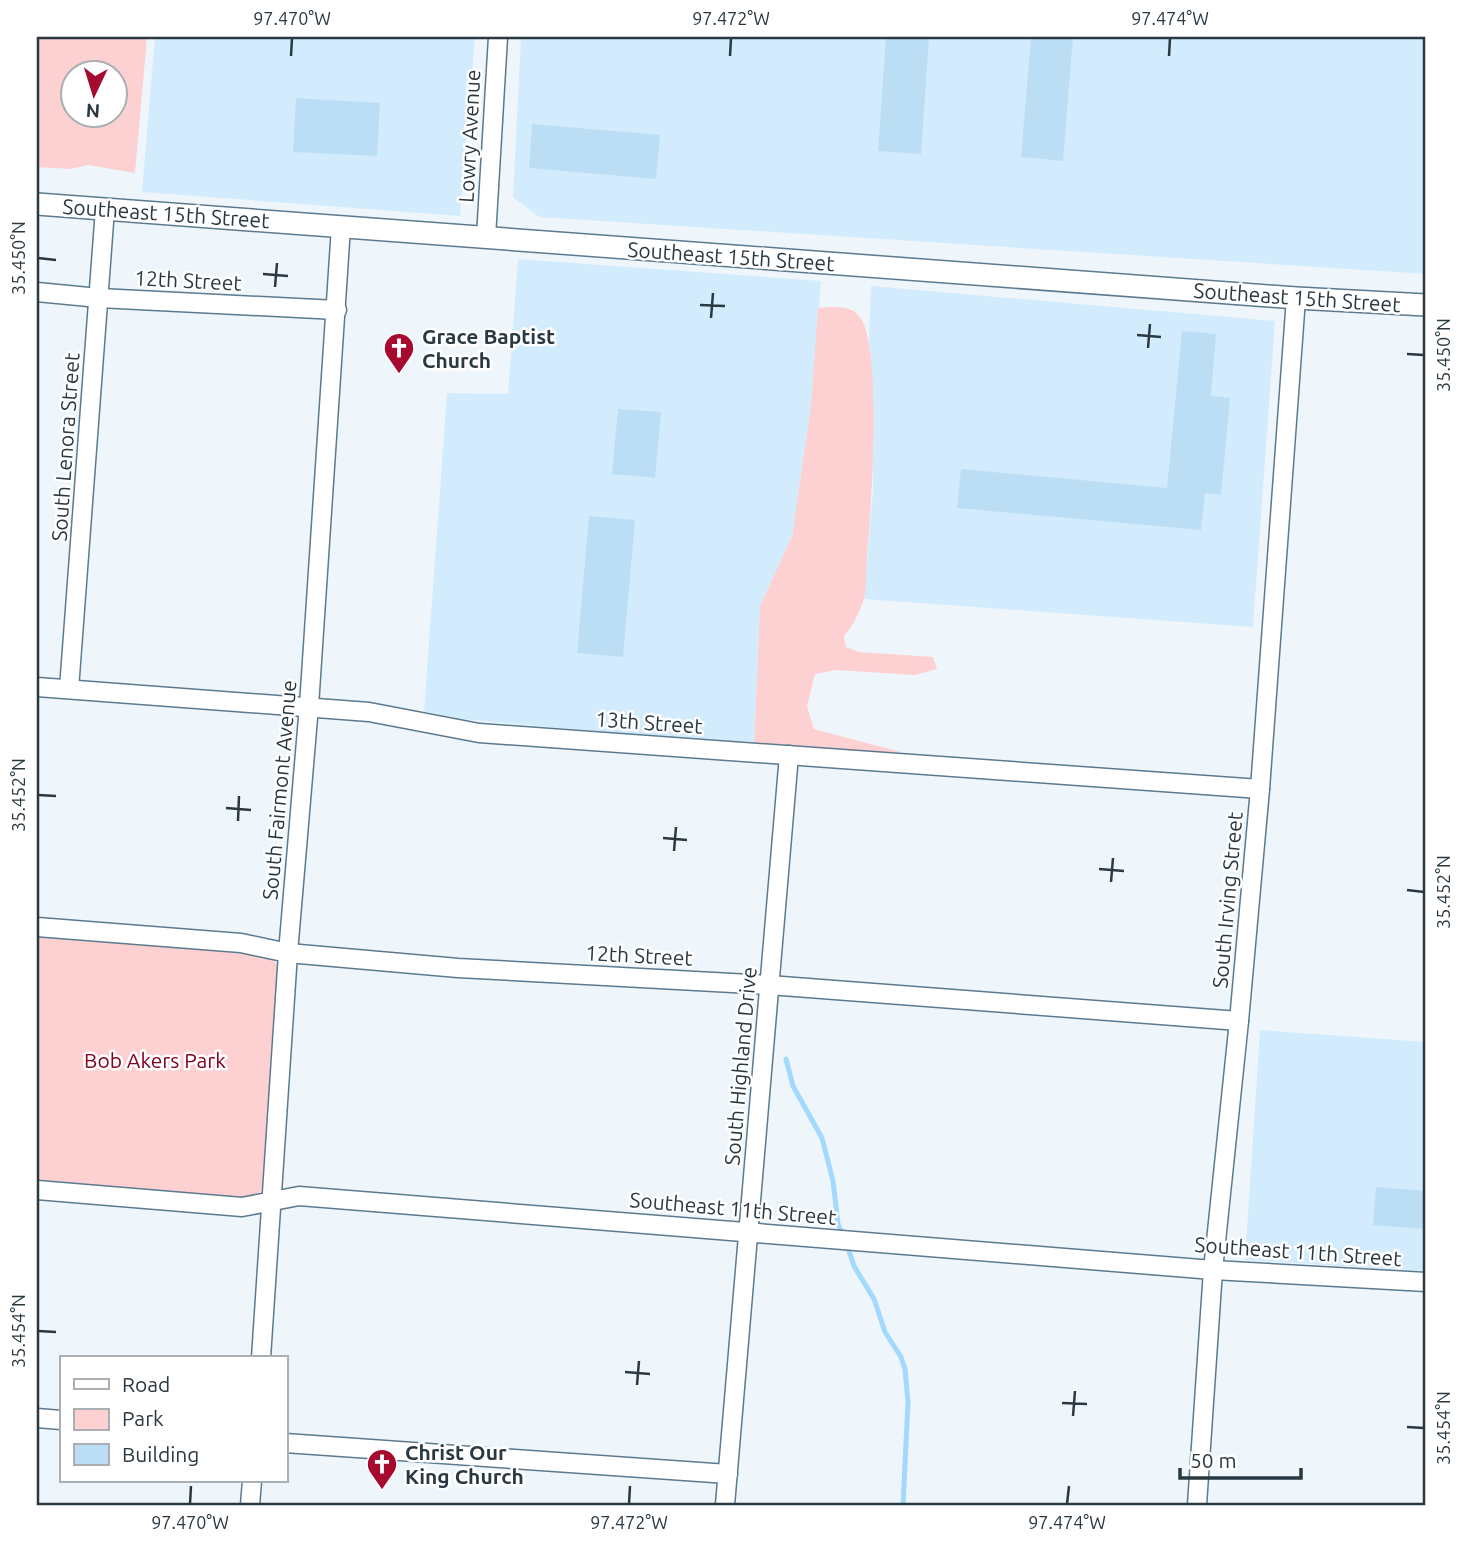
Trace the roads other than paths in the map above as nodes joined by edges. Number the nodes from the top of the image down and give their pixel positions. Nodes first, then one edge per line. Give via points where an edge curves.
1 (498, 37) edge
2 (37, 204) edge
3 (105, 209) junction
4 (341, 226) junction
5 (486, 237) junction
6 (37, 292) edge
7 (99, 298) junction
8 (1296, 298) junction
9 (1426, 305) edge
10 (337, 310) junction
11 (37, 687) edge
12 (69, 689) junction
13 (309, 706) junction
14 (789, 755) junction
15 (1260, 789) junction
16 (37, 927) edge
17 (288, 953) junction
18 (769, 985) junction
19 (1240, 1021) junction
20 (37, 1190) edge
21 (271, 1202) junction
22 (749, 1231) junction
23 (1213, 1270) junction
24 (1426, 1282) edge
25 (261, 1356) edge
26 (37, 1418) edge
27 (60, 1420) edge
28 (287, 1443) edge
29 (728, 1474) junction
30 (252, 1482) edge
31 (250, 1505) edge
32 (725, 1505) edge
33 (1197, 1505) edge

1 - 5 street, Lowry Avenue
2 - 3 main road, Southeast 15th Street
3 - 4 main road, Southeast 15th Street
3 - 7 street, South Lenora Street
4 - 5 main road, Southeast 15th Street
4 - 10 street, South Fairmont Avenue
5 - 8 main road, Southeast 15th Street
6 - 7 street, 12th Street
7 - 10 street, 12th Street
7 - 12 street, South Lenora Street
8 - 9 main road, Southeast 15th Street
8 - 15 street, South Irving Street
10 - 13 street, South Fairmont Avenue
11 - 12 street, 13th Street
12 - 13 street, 13th Street
13 - 14 street, 13th Street via 479,733
13 - 17 street, South Fairmont Avenue
14 - 15 street, 13th Street
14 - 18 street, South Highland Drive
15 - 19 street, South Irving Street
16 - 17 street, 12th Street via 241,943
17 - 18 street, 12th Street via 458,968
17 - 21 street, South Fairmont Avenue
18 - 19 street, 12th Street
18 - 22 street, South Highland Drive
19 - 23 street, South Irving Street
20 - 21 street, Southeast 11th Street via 242,1207
21 - 22 street, Southeast 11th Street via 299,1196
21 - 25 street, South Fairmont Avenue
22 - 23 street, Southeast 11th Street
22 - 29 street, South Highland Drive
23 - 24 street, Southeast 11th Street
23 - 33 street, South Irving Street
26 - 27 street
28 - 29 street
29 - 32 street, South Highland Drive
30 - 31 street

